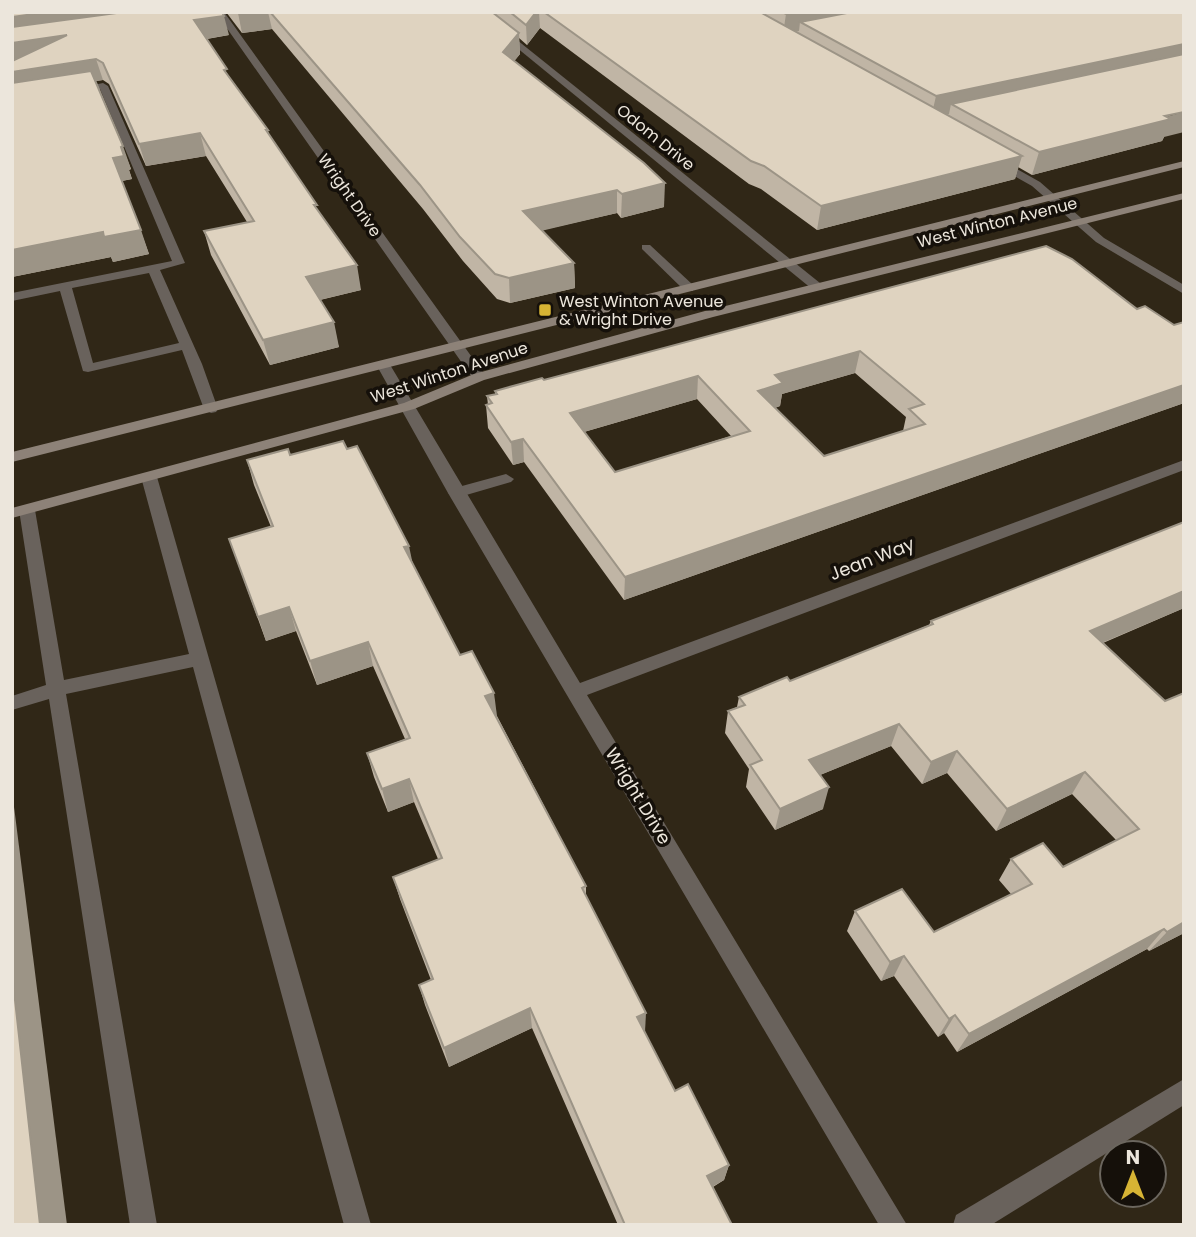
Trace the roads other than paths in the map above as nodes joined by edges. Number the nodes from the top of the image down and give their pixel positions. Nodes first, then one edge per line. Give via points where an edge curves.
1 (477, 12) edge
2 (221, 14) edge
3 (195, 18) edge
4 (64, 92) edge
5 (984, 154) edge
6 (1184, 164) edge
7 (1184, 196) edge
8 (1051, 198) junction
9 (1078, 220) junction
10 (646, 247) dead end
11 (787, 263) junction
12 (153, 268) junction
13 (65, 286) junction
14 (816, 286) junction
15 (690, 288) junction
16 (1184, 290) edge
17 (12, 297) edge
18 (186, 345) junction
19 (458, 347) junction
20 (384, 366) junction
21 (479, 377) junction
22 (409, 406) junction
23 (211, 409) junction
24 (12, 457) edge
25 (1184, 465) edge
26 (149, 477) junction
27 (506, 479) dead end
28 (456, 493) junction
29 (19, 511) edge
30 (200, 659) junction
31 (57, 689) junction
32 (576, 692) junction
33 (12, 703) edge
34 (1184, 1091) edge
35 (144, 1225) edge
36 (358, 1225) edge
37 (894, 1225) edge
38 (966, 1225) edge

1 - 11 street, Odom Drive
2 - 3 street
2 - 19 street, Wright Drive
4 - 12 street via 103,86 179,263
5 - 8 street
6 - 8 main road, West Winton Avenue
7 - 9 main road, West Winton Avenue
8 - 9 street
8 - 11 main road, West Winton Avenue
9 - 14 main road, West Winton Avenue
9 - 16 street via 1100,240
10 - 15 street
11 - 14 street, Odom Drive
11 - 15 main road, West Winton Avenue
12 - 13 street
12 - 18 street
13 - 17 street
13 - 18 street via 88,368
14 - 21 main road, West Winton Avenue
15 - 19 main road, West Winton Avenue
18 - 23 street
19 - 20 main road, West Winton Avenue
19 - 21 street, Wright Drive
20 - 22 street, Wright Drive
20 - 23 main road, West Winton Avenue
21 - 22 main road, West Winton Avenue
22 - 26 main road, West Winton Avenue
22 - 28 street, Wright Drive
23 - 24 main road, West Winton Avenue
25 - 32 street, Jean Way
26 - 29 main road, West Winton Avenue
26 - 30 street
27 - 28 street
28 - 32 street, Wright Drive
29 - 31 street via 36,563
30 - 31 street
30 - 36 street
31 - 33 street
31 - 35 street
32 - 37 street, Wright Drive
34 - 38 street

